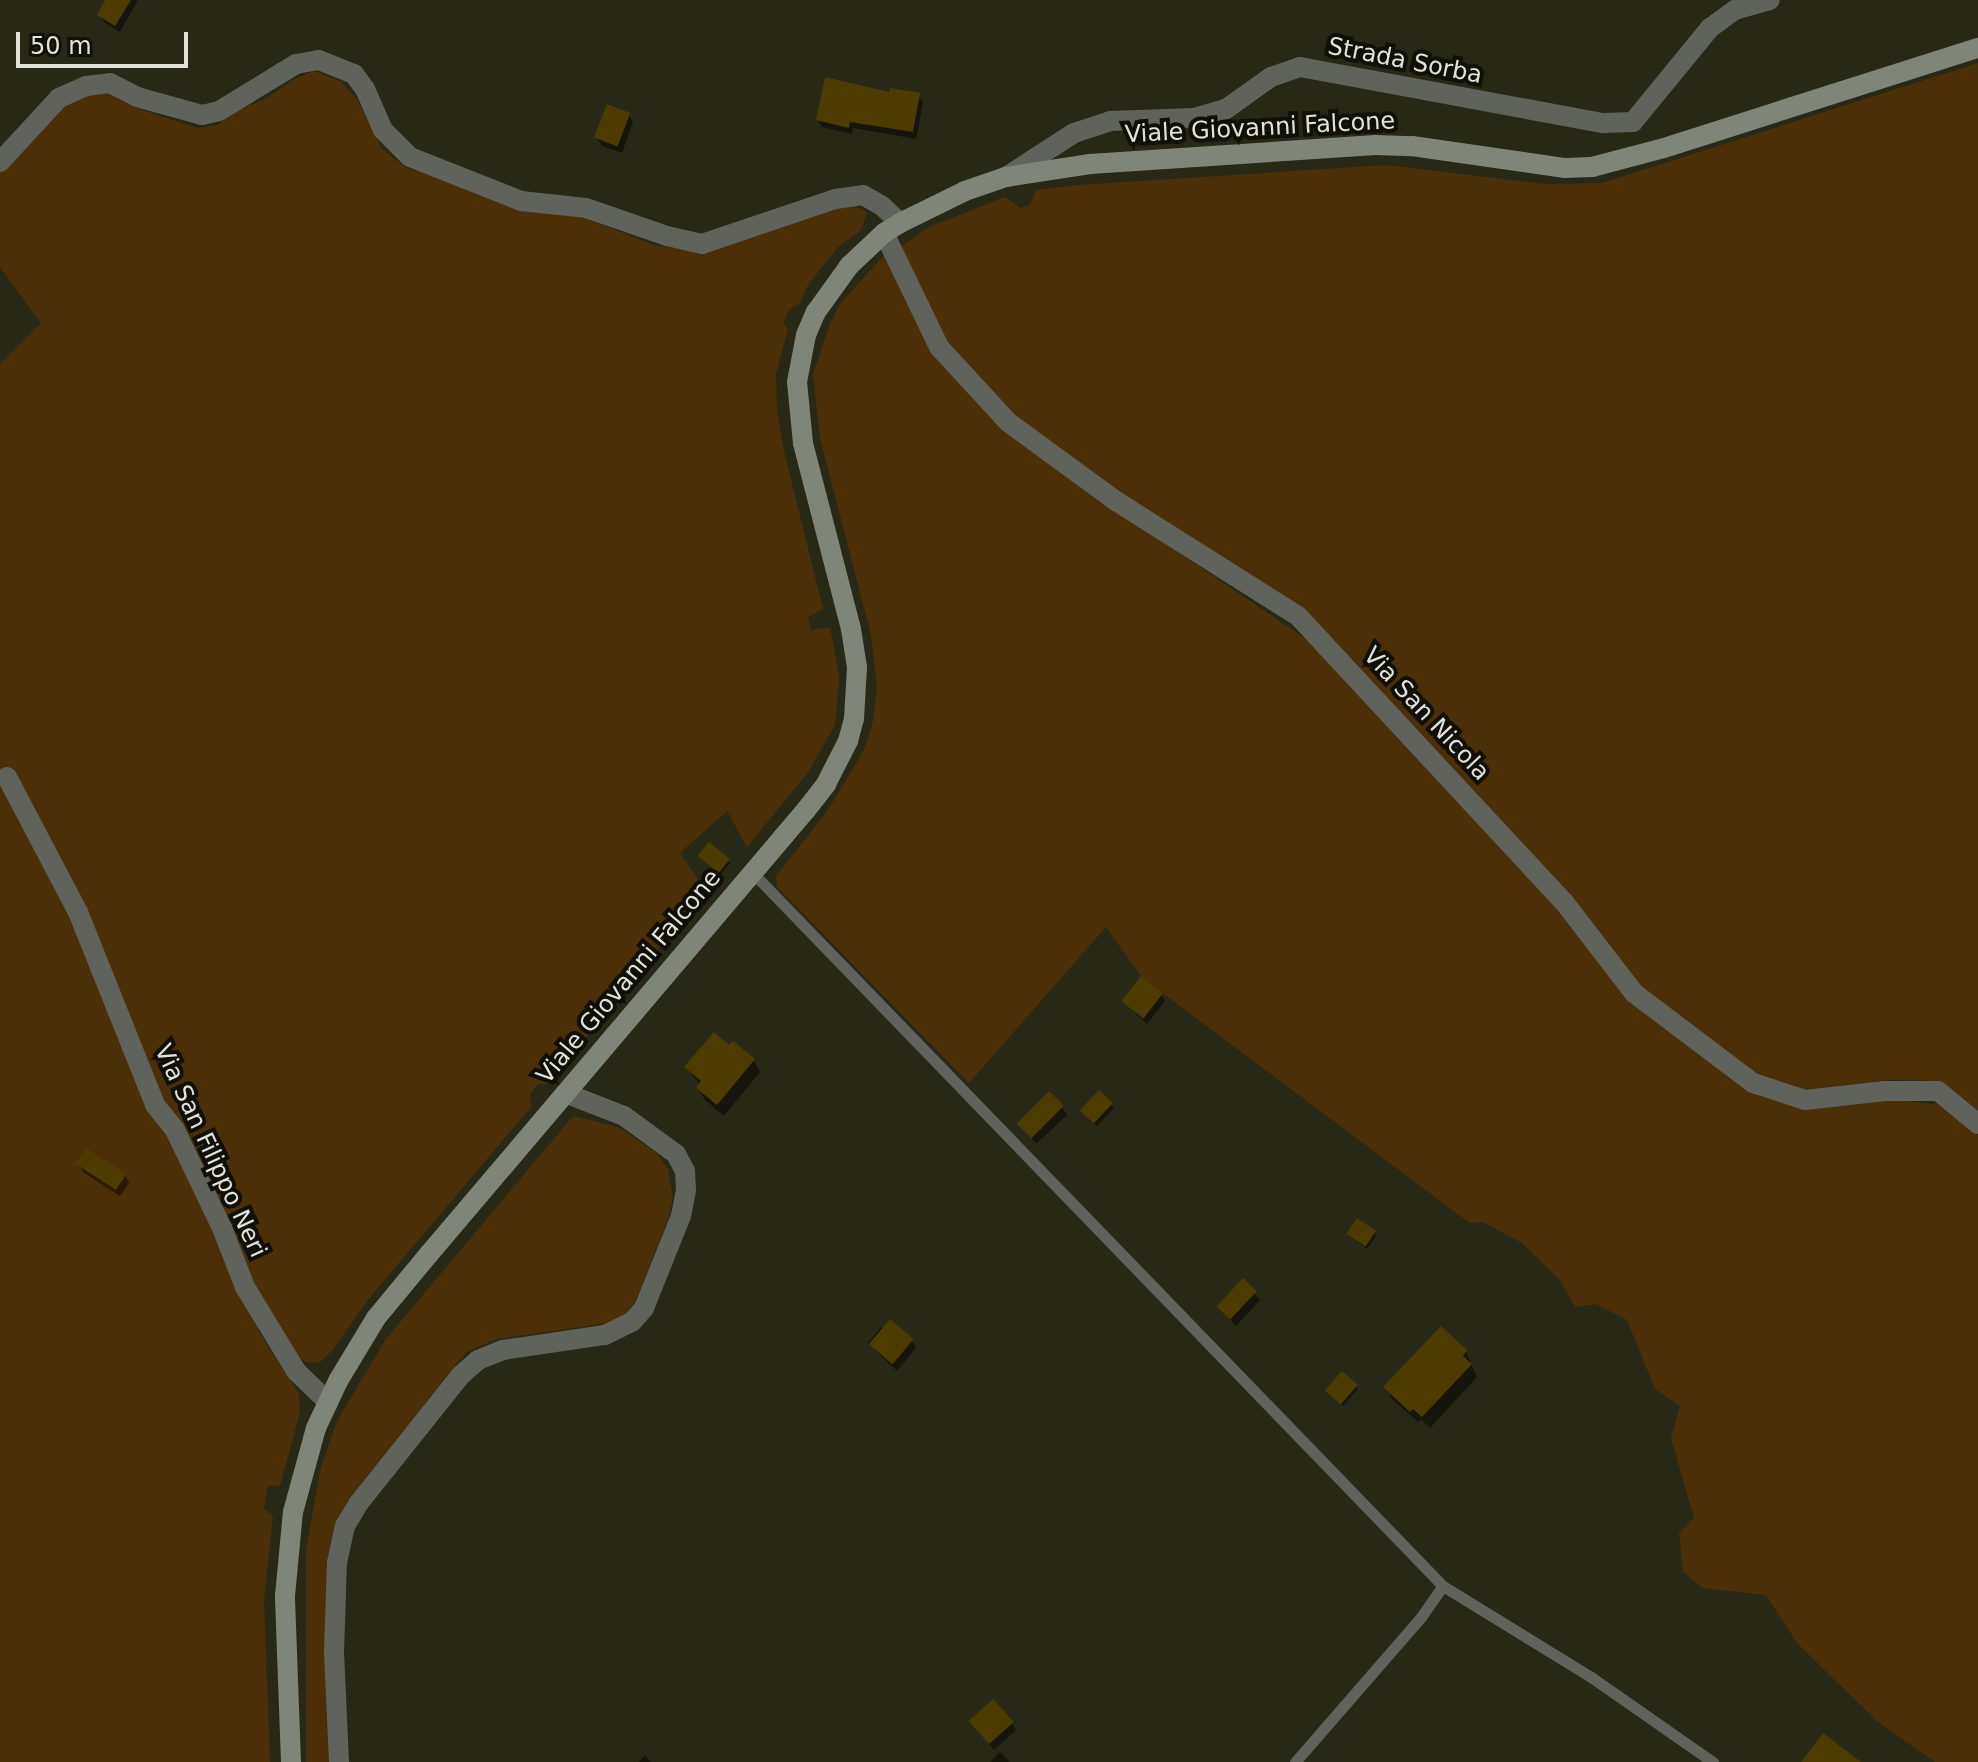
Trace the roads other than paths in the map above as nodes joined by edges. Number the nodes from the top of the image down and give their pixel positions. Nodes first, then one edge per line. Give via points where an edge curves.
1 (1770, 0) edge
2 (1978, 48) edge
3 (0, 162) edge
4 (1006, 177) junction
5 (892, 228) junction
6 (7, 777) dead end
7 (752, 872) junction
8 (565, 1093) junction
9 (1978, 1124) edge
10 (328, 1402) junction
11 (1443, 1586) junction
12 (291, 1762) edge
13 (339, 1762) edge
14 (1295, 1762) edge
15 (1713, 1762) edge

1 - 4 street, Strada Sorba via 1735,10 1710,28 1633,122 1603,123 1300,67 1271,77 1226,109 1110,121 1074,133
2 - 4 street, Viale Giovanni Falcone via 1592,167 1375,145 1090,164
3 - 5 street via 59,98 86,86 110,83 180,112 202,115 219,111 296,64 319,60 354,74 383,130 410,157 521,201 586,208 702,244 835,199 863,195 882,206
4 - 5 street, Viale Giovanni Falcone
5 - 7 street, Viale Giovanni Falcone via 849,266 816,312 797,382 803,443 851,629 857,667 854,719 826,784
5 - 9 street, Via San Nicola via 939,347 1008,422 1116,501 1298,616 1564,902 1634,993 1753,1083 1805,1100 1938,1091
6 - 10 street, Via San Filippo Neri via 78,912 155,1105 175,1130 245,1287 296,1371
7 - 8 street, Viale Giovanni Falcone
7 - 11 lane
8 - 10 street, Viale Giovanni Falcone via 376,1318
8 - 13 street via 624,1116 676,1154 686,1181 681,1216 644,1308 632,1322 605,1335 503,1350 478,1360 358,1504 345,1526 337,1563
10 - 12 street, Viale Giovanni Falcone via 304,1466 288,1556
11 - 14 lane
11 - 15 lane via 1591,1677

